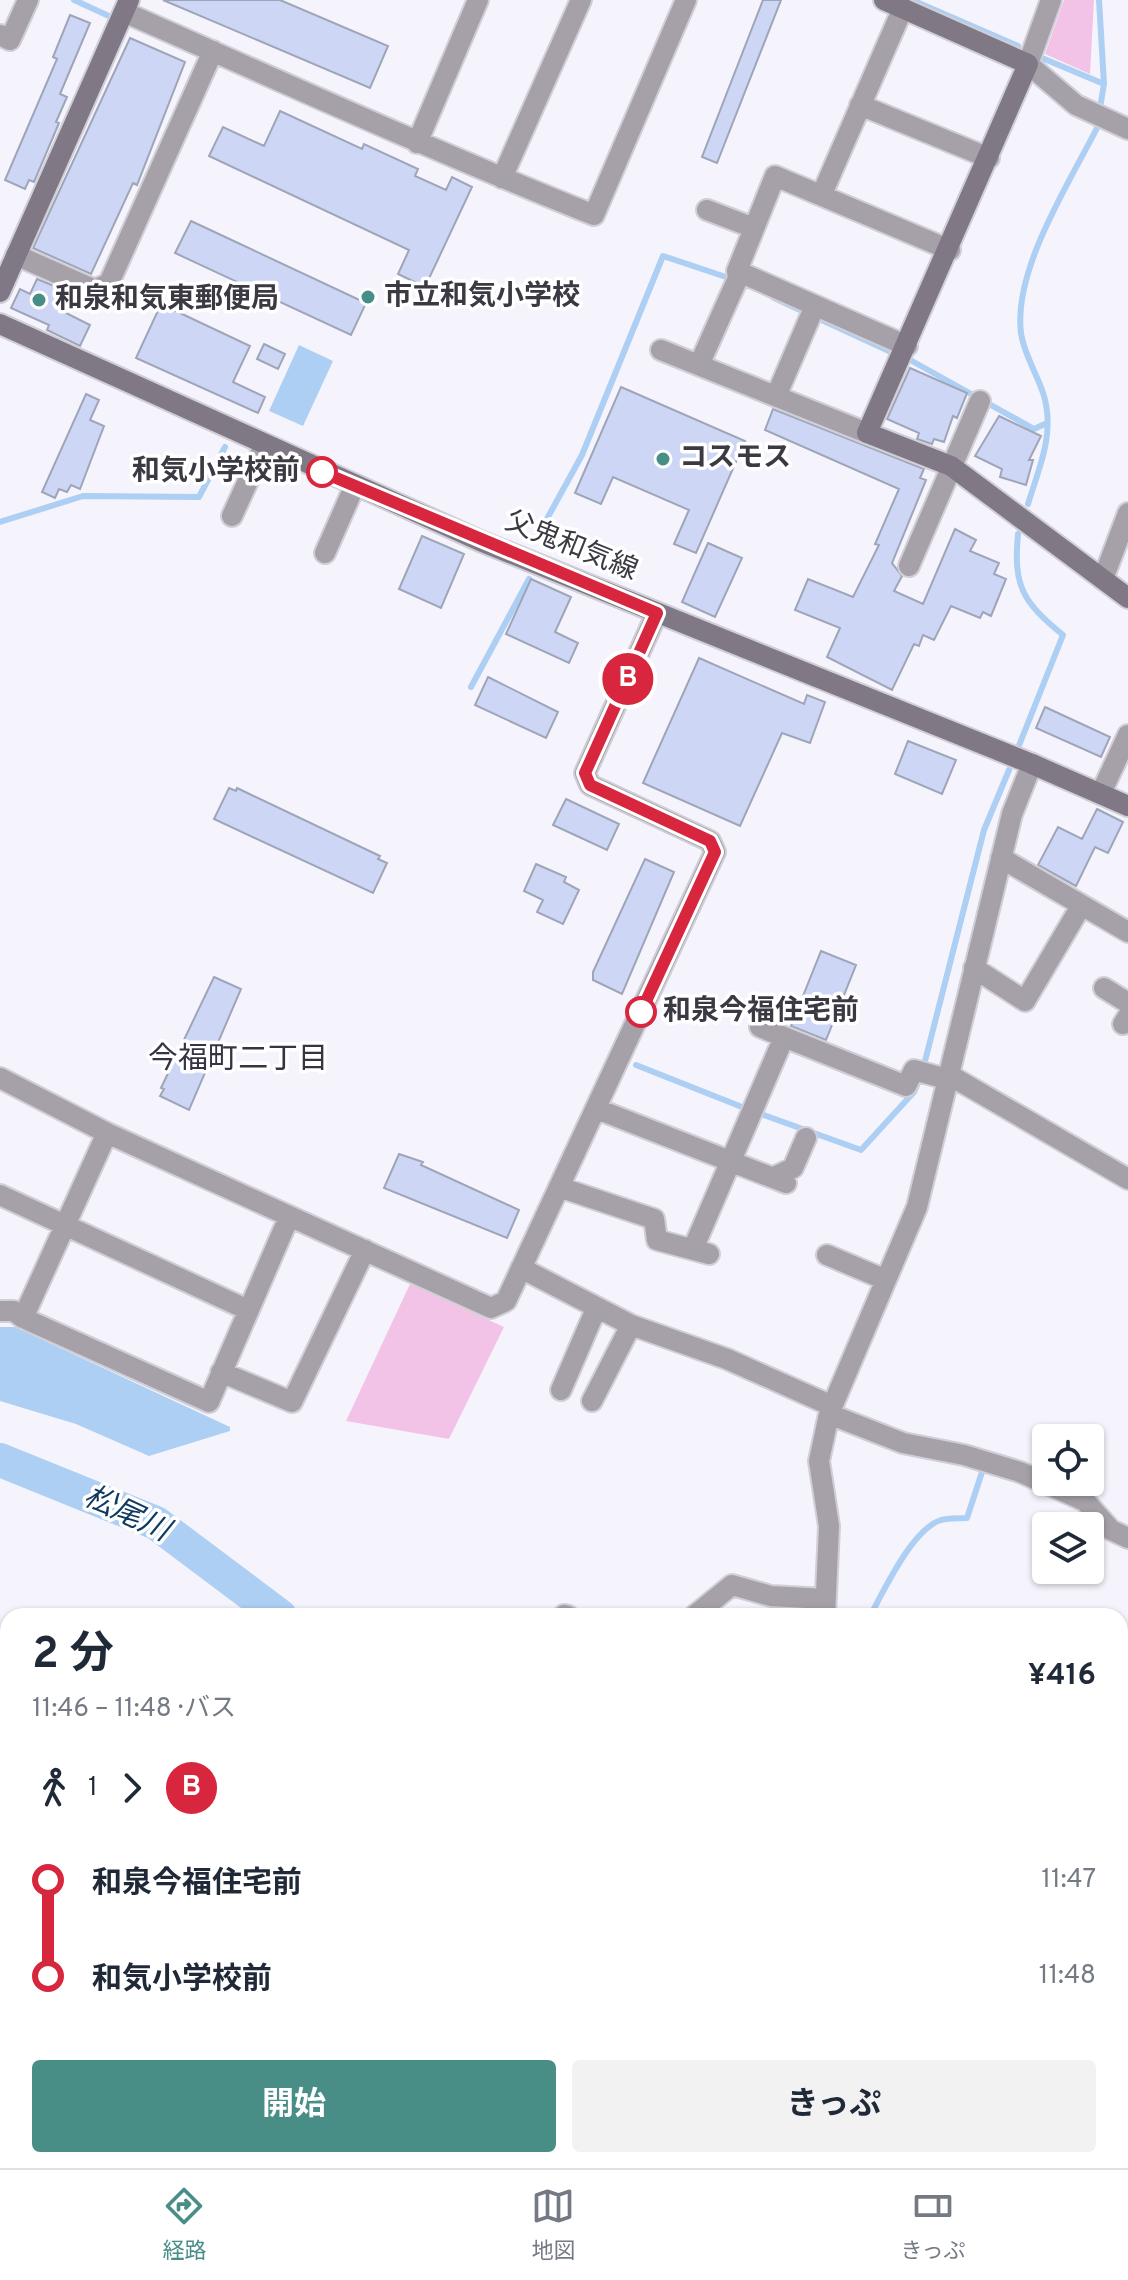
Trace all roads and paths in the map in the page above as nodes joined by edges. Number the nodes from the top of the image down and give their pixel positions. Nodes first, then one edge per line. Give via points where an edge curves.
1 (28, 0) edge
2 (478, 0) edge
3 (581, 0) edge
4 (686, 0) edge
5 (1048, 1) edge
6 (894, 4) edge
7 (127, 6) edge
8 (0, 35) edge
9 (213, 51) junction
10 (1028, 64) junction
11 (860, 105) junction
12 (1128, 129) edge
13 (417, 143) junction
14 (989, 158) junction
15 (502, 178) junction
16 (822, 194) junction
17 (707, 210) dead end
18 (754, 228) junction
19 (950, 250) junction
20 (16, 255) junction
21 (737, 278) junction
22 (0, 292) edge
23 (812, 313) junction
24 (0, 324) edge
25 (907, 346) junction
26 (661, 350) dead end
27 (699, 365) junction
28 (777, 394) junction
29 (980, 401) dead end
30 (867, 433) junction
31 (264, 446) junction
32 (951, 466) junction
33 (355, 485) junction
34 (1128, 513) edge
35 (232, 516) dead end
36 (325, 553) dead end
37 (909, 566) dead end
38 (1103, 579) junction
39 (1128, 598) edge
40 (657, 613) junction
41 (1128, 735) edge
42 (1032, 764) junction
43 (1101, 793) junction
44 (1128, 806) edge
45 (1001, 858) junction
46 (1081, 906) junction
47 (1128, 932) edge
48 (974, 968) junction
49 (1104, 988) dead end
50 (1128, 1003) edge
51 (760, 1027) dead end
52 (784, 1037) junction
53 (0, 1078) edge
54 (951, 1078) junction
55 (597, 1109) junction
56 (107, 1133) junction
57 (806, 1152) dead end
58 (731, 1159) junction
59 (1128, 1179) edge
60 (559, 1187) junction
61 (0, 1195) edge
62 (289, 1217) junction
63 (66, 1225) junction
64 (365, 1250) junction
65 (827, 1255) dead end
66 (521, 1268) junction
67 (886, 1280) junction
68 (596, 1309) junction
69 (248, 1310) junction
70 (0, 1311) edge
71 (23, 1318) junction
72 (631, 1325) junction
73 (221, 1372) junction
74 (561, 1390) dead end
75 (592, 1401) dead end
76 (830, 1410) junction
77 (1128, 1538) edge
78 (704, 1608) edge
79 (825, 1608) edge

1 - 8 street via 10,40
2 - 13 street
3 - 15 street
4 - 15 street via 594,215
5 - 10 street
6 - 10 main road
6 - 11 street
7 - 9 street
7 - 20 main road
9 - 13 street
9 - 20 street via 109,283 95,290
10 - 12 street via 1076,105
10 - 14 main road
11 - 14 street
11 - 16 street
13 - 15 street
14 - 19 main road
16 - 18 street via 775,176
16 - 19 street
17 - 18 street
18 - 21 street
19 - 25 main road
20 - 22 main road
21 - 23 street
21 - 27 street
23 - 25 street
23 - 28 street
24 - 31 main road, 父鬼和気線
25 - 30 main road
26 - 27 street
27 - 28 street
28 - 30 street
29 - 32 street
30 - 32 main road
31 - 33 main road, 父鬼和気線
31 - 35 street
32 - 37 street
32 - 38 main road
33 - 36 street
33 - 40 main road, 父鬼和気線
34 - 38 street
38 - 39 main road
40 - 42 main road, 父鬼和気線
40 - 55 street via 585,773 590,785 710,841 715,852
41 - 43 street
42 - 43 main road, 父鬼和気線
42 - 45 street
43 - 44 main road, 父鬼和気線
45 - 46 street
45 - 48 street
46 - 47 street
46 - 48 street via 1025,1001
48 - 54 street
49 - 50 street
51 - 52 street
52 - 54 street via 906,1086 914,1070
52 - 58 street
53 - 56 street
54 - 59 street
54 - 67 street via 917,1207
55 - 58 street
55 - 60 street
56 - 62 street
56 - 63 street
57 - 58 street via 780,1180
58 - 60 street via 701,1252 656,1250 654,1219
60 - 66 street
61 - 63 street
62 - 64 street
62 - 69 street
63 - 69 street
63 - 71 street
64 - 66 street via 491,1308 506,1301
64 - 73 street via 292,1402
65 - 67 street
66 - 68 street
67 - 76 street
68 - 72 street
68 - 74 street
69 - 73 street
70 - 71 street via 14,1311
71 - 73 street via 209,1402
72 - 75 street
72 - 76 street via 727,1359
76 - 77 street via 903,1443 1020,1472 1085,1501 1111,1530
76 - 79 street via 819,1461 829,1526
78 - 79 street via 732,1585

